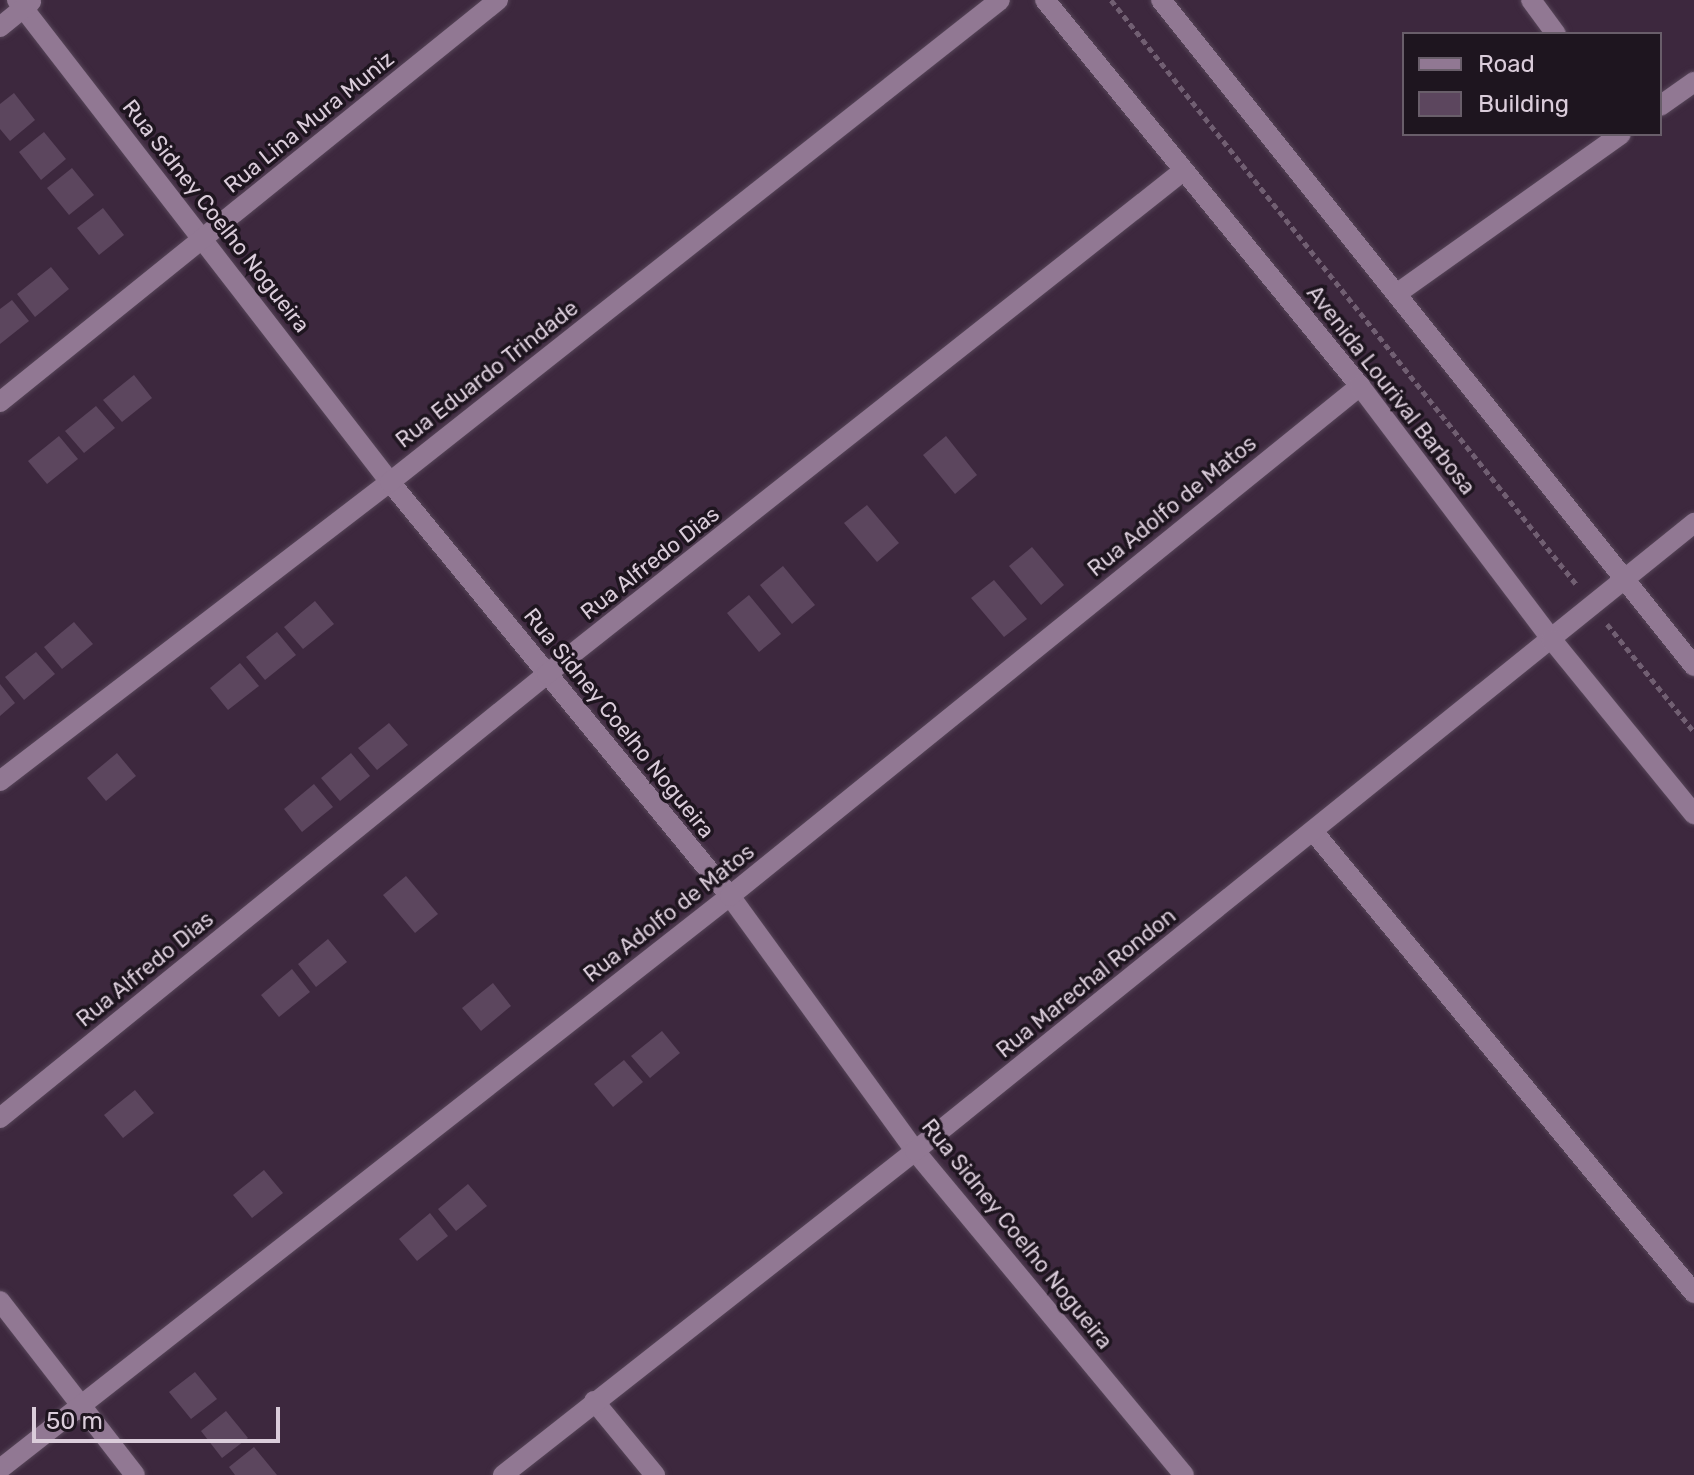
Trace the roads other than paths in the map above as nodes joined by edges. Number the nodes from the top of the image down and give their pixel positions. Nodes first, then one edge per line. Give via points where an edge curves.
1 (498, 0) edge
2 (1000, 0) edge
3 (1045, 0) edge
4 (1161, 0) edge
5 (1531, 0) edge
6 (24, 3) edge
7 (0, 27) edge
8 (1555, 32) edge
9 (1694, 82) edge
10 (1662, 105) edge
11 (1618, 136) edge
12 (1183, 171) junction
13 (204, 237) junction
14 (1399, 292) junction
15 (1360, 386) junction
16 (0, 402) edge
17 (390, 482) junction
18 (1694, 523) edge
19 (1625, 578) junction
20 (1552, 640) junction
21 (1694, 666) edge
22 (547, 674) junction
23 (0, 781) edge
24 (1694, 814) edge
25 (1313, 831) junction
26 (730, 896) junction
27 (0, 1118) edge
28 (915, 1151) junction
29 (1694, 1293) edge
30 (0, 1301) edge
31 (594, 1401) junction
32 (81, 1405) junction
33 (0, 1469) edge
34 (135, 1475) edge
35 (503, 1475) edge
36 (655, 1475) edge
37 (1184, 1475) edge

1 - 13 street, Rua Lina Mura Muniz
2 - 17 street, Rua Eduardo Trindade
3 - 12 street, Avenida Lourival Barbosa
4 - 14 street
5 - 8 street
6 - 7 street
6 - 13 street, Rua Sidney Coelho Nogueira
9 - 10 street
11 - 14 street
12 - 15 street, Avenida Lourival Barbosa
12 - 22 street, Rua Alfredo Dias
13 - 16 street, Rua Lina Mura Muniz
13 - 17 street, Rua Sidney Coelho Nogueira
14 - 19 street via 1434,344
15 - 20 street, Avenida Lourival Barbosa
15 - 26 street, Rua Adolfo de Matos
17 - 22 street, Rua Sidney Coelho Nogueira
17 - 23 street, Rua Eduardo Trindade
18 - 19 street, Rua Marechal Rondon
19 - 20 street, Rua Marechal Rondon
19 - 21 street
20 - 24 street, Avenida Lourival Barbosa
20 - 25 street, Rua Marechal Rondon
22 - 26 street, Rua Sidney Coelho Nogueira
22 - 27 street, Rua Alfredo Dias
25 - 28 street, Rua Marechal Rondon
25 - 29 street
26 - 28 street, Rua Sidney Coelho Nogueira
26 - 32 street, Rua Adolfo de Matos
28 - 31 street, Rua Marechal Rondon
28 - 37 street, Rua Sidney Coelho Nogueira
30 - 32 street
31 - 35 street, Rua Marechal Rondon
31 - 36 street
32 - 33 street, Rua Adolfo de Matos
32 - 34 street

